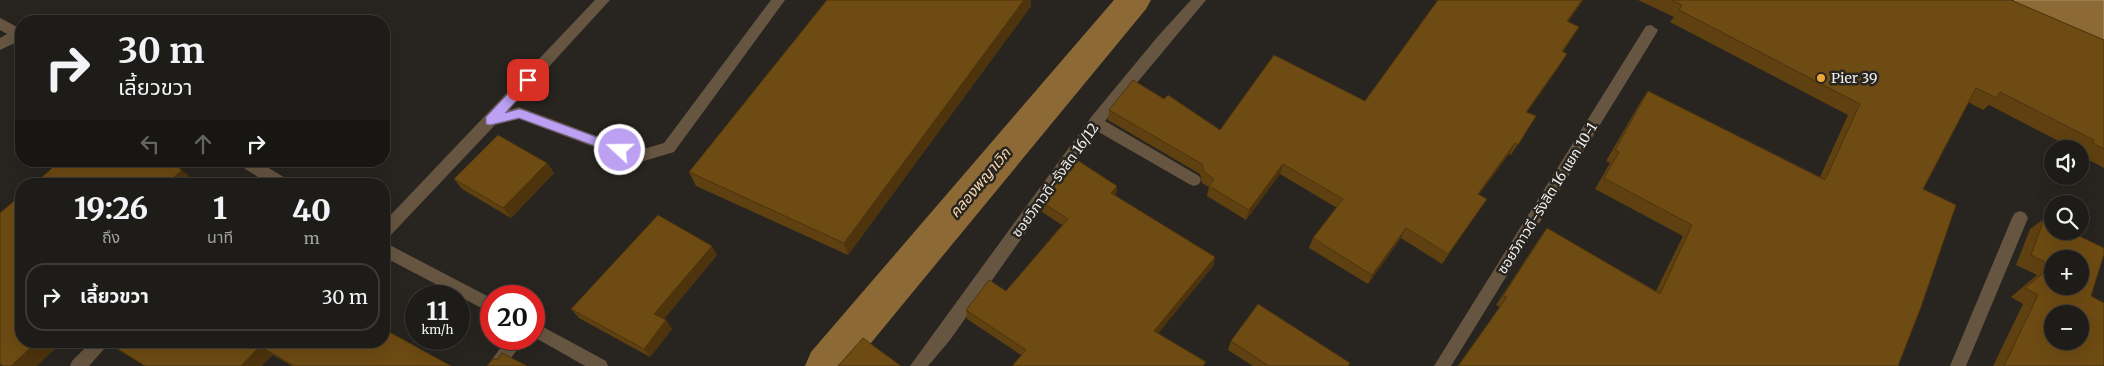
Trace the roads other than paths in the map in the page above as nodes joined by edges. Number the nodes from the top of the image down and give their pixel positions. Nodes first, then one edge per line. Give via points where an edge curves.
1 (603, 0) edge
2 (778, 0) edge
3 (1199, 0) edge
4 (0, 23) edge
5 (1651, 30) dead end
6 (15, 32) edge
7 (15, 38) edge
8 (0, 45) edge
9 (490, 120) junction
10 (1096, 124) junction
11 (252, 167) edge
12 (267, 178) edge
13 (1194, 180) dead end
14 (2020, 218) dead end
15 (390, 226) edge
16 (390, 252) edge
17 (480, 300) edge
18 (545, 335) edge
19 (96, 348) edge
20 (508, 350) edge
21 (78, 366) edge
22 (495, 366) edge
23 (600, 366) edge
24 (918, 366) edge
25 (1442, 366) edge
26 (1958, 366) edge

1 - 9 street
2 - 9 street via 670,148 638,157 519,113
3 - 10 street, ซอยวิภาวดี-รังสิต 16/12 via 1174,26
4 - 6 street
5 - 25 street, ซอยวิภาวดี-รังสิต 16 แยก 10-1
7 - 8 street
9 - 15 street
10 - 13 street
10 - 24 street, ซอยวิภาวดี-รังสิต 16/12 via 944,335
11 - 12 street
14 - 26 street
16 - 17 street
18 - 23 street
19 - 21 street
20 - 22 street

